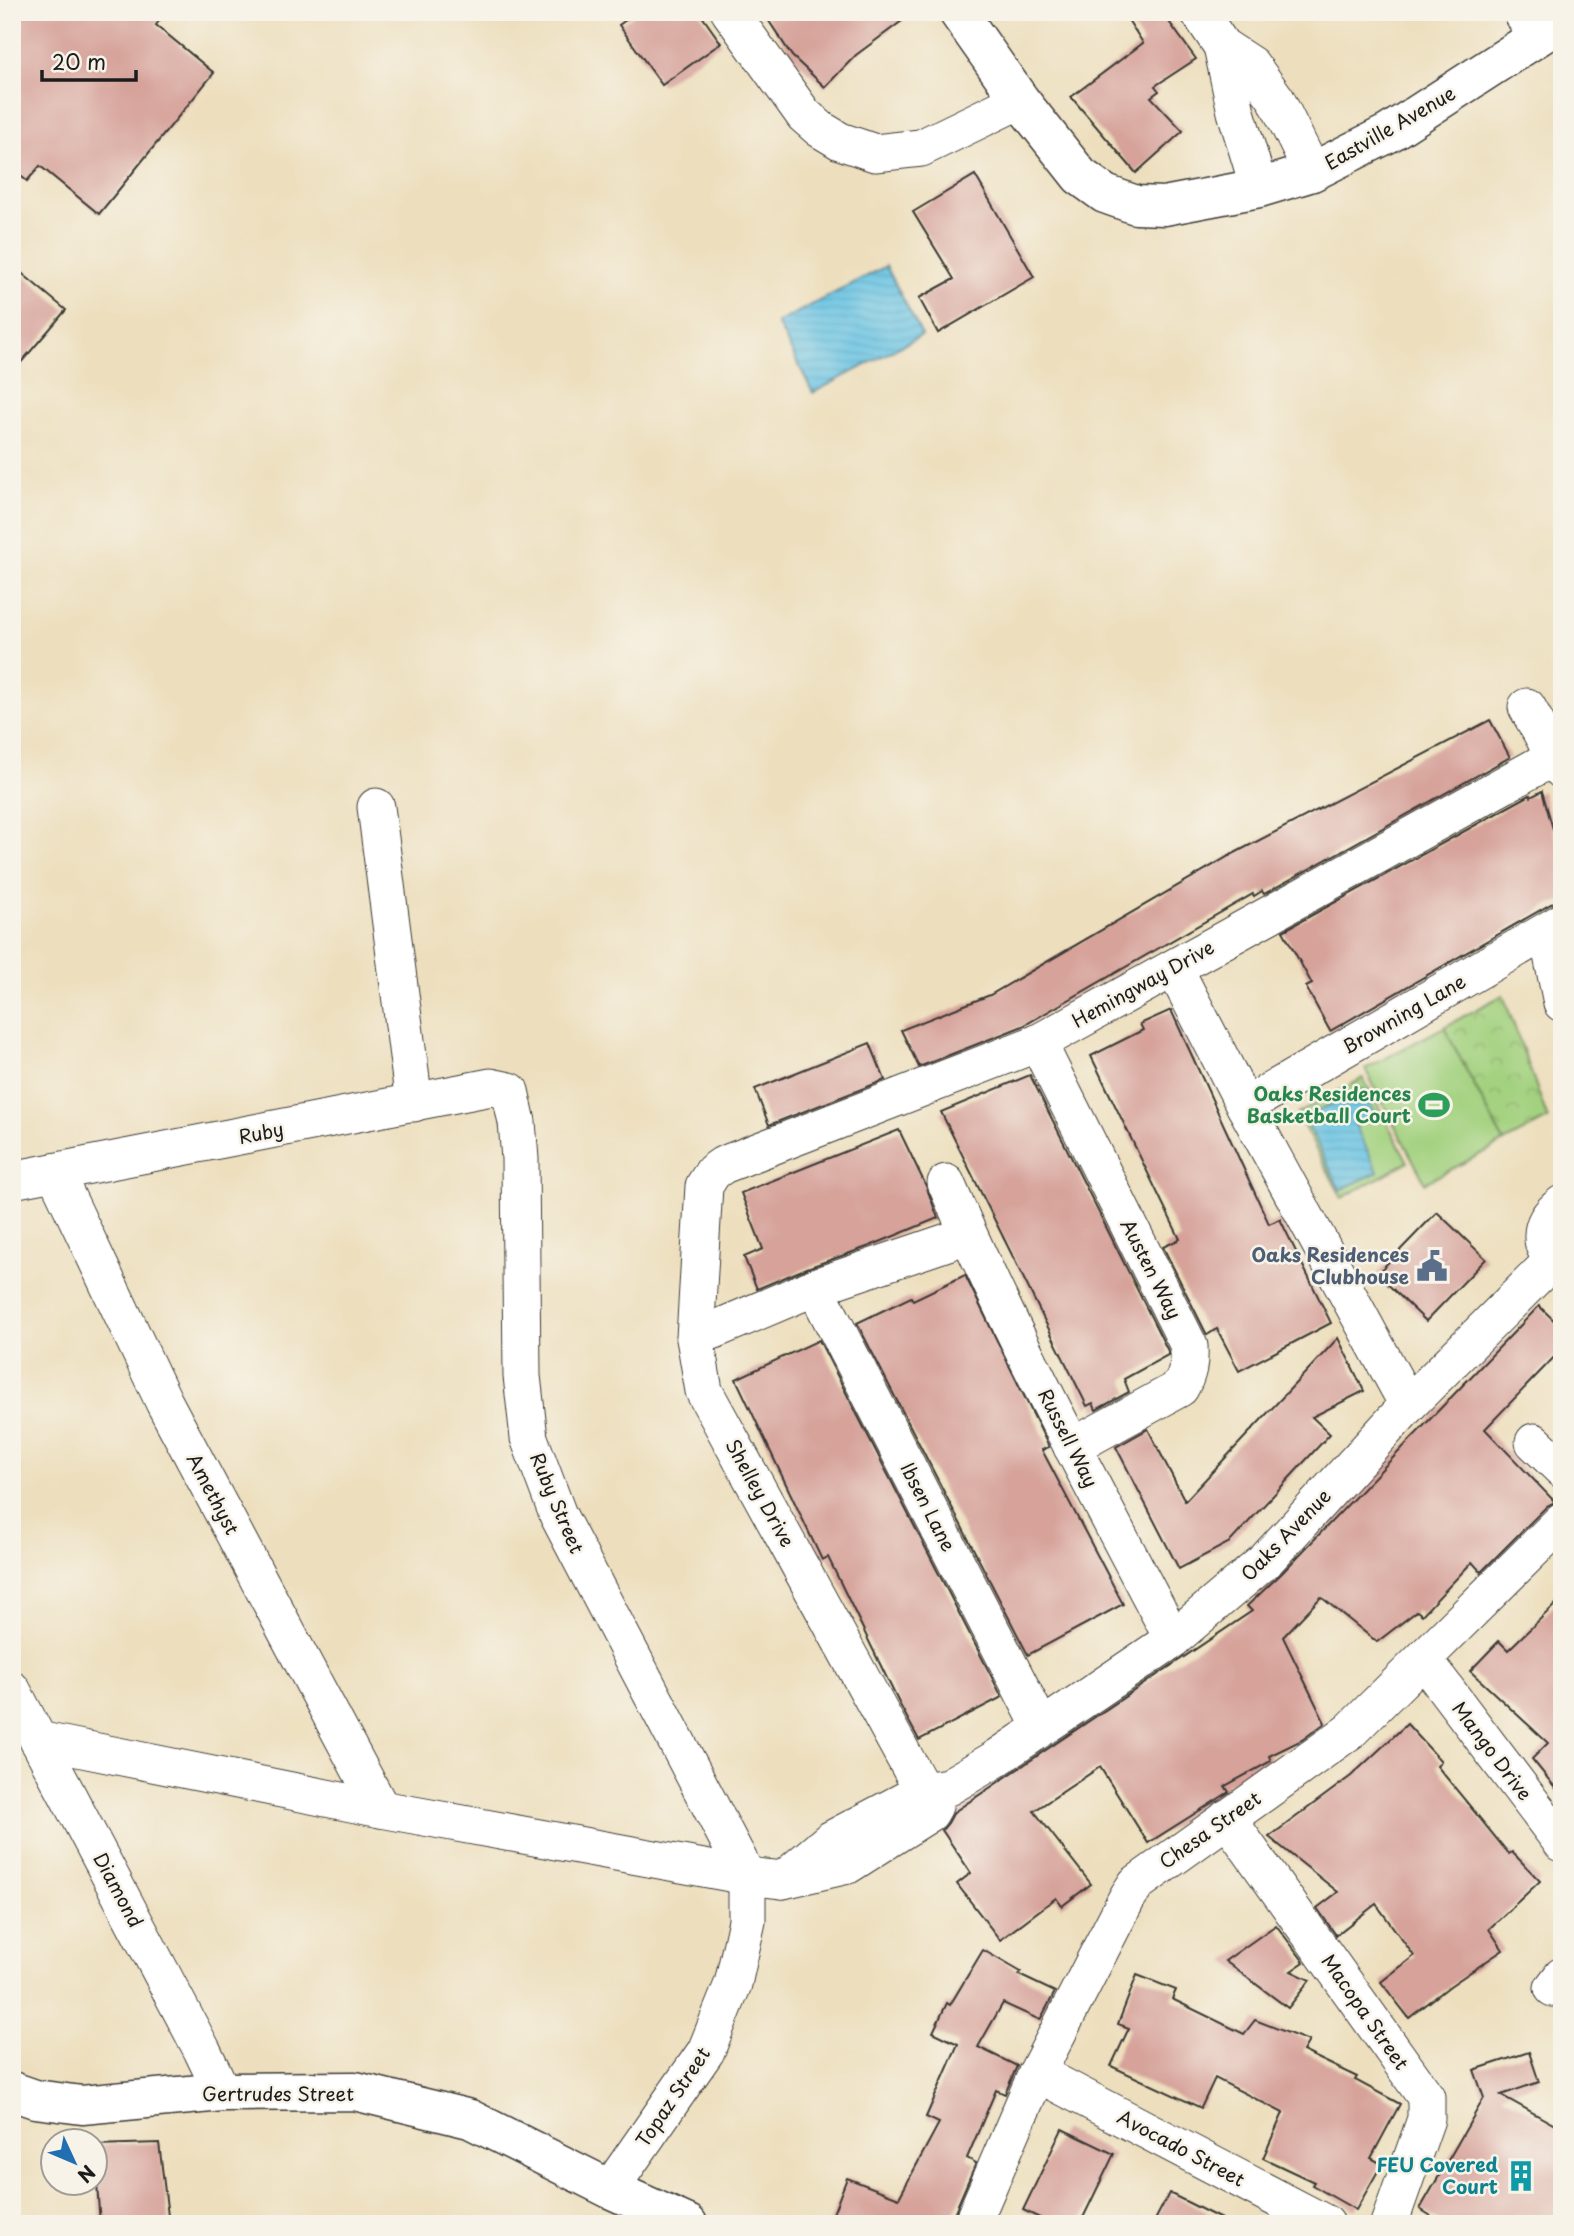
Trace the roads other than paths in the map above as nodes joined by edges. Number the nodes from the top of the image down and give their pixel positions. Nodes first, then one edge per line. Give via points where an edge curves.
1 (730, 12) edge
2 (958, 12) edge
3 (1199, 12) edge
4 (1540, 24) edge
5 (1222, 46) junction
6 (1020, 100) junction
7 (1312, 172) junction
8 (1259, 188) junction
9 (1527, 707) dead end
10 (1558, 763) edge
11 (376, 807) dead end
12 (1554, 927) edge
13 (1174, 968) junction
14 (1562, 1003) edge
15 (1038, 1043) junction
16 (510, 1091) joint
17 (414, 1103) junction
18 (1245, 1106) junction
19 (55, 1172) junction
20 (713, 1172) joint
21 (12, 1180) edge
22 (946, 1183) dead end
23 (1562, 1204) edge
24 (968, 1235) junction
25 (1557, 1264) edge
26 (815, 1287) junction
27 (695, 1338) junction
28 (1408, 1405) junction
29 (1535, 1441) dead end
30 (1072, 1447) junction
31 (1562, 1469) edge
32 (1562, 1521) edge
33 (1173, 1639) junction
34 (1423, 1659) junction
35 (12, 1689) edge
36 (1041, 1727) junction
37 (38, 1740) junction
38 (935, 1789) junction
39 (381, 1809) junction
40 (1227, 1818) junction
41 (1562, 1843) edge
42 (747, 1876) junction
43 (1037, 2073) junction
44 (12, 2091) edge
45 (222, 2092) junction
46 (611, 2189) junction
47 (688, 2224) edge
48 (972, 2224) edge
49 (1326, 2224) edge
50 (1389, 2224) edge

1 - 6 street via 804,115 840,141 875,153 921,148
2 - 6 street, Eastville Avenue
3 - 5 street
4 - 7 street, Eastville Avenue via 1389,133
5 - 7 street via 1251,65 1276,99
5 - 8 street
6 - 8 street, Eastville Avenue via 1080,176 1105,194 1136,205 1164,206
7 - 8 street, Eastville Avenue
9 - 10 street, Hemingway Drive
10 - 13 street, Hemingway Drive
11 - 17 street
12 - 14 street
12 - 18 street, Browning Lane
13 - 15 street, Hemingway Drive
13 - 18 street
15 - 20 street, Hemingway Drive
15 - 30 street, Austen Way via 1189,1346 1190,1364 1180,1388
16 - 17 street, Ruby via 491,1087
16 - 42 street, Ruby Street via 520,1159 522,1376 529,1438 558,1515
17 - 19 street, Ruby
18 - 28 street
19 - 21 street, Ruby
19 - 39 street, Amethyst via 164,1402
20 - 27 street, Shelley Drive via 704,1186
22 - 24 street, Russell Way
23 - 25 street via 1552,1212 1542,1235 1545,1249
24 - 26 street
24 - 30 street, Russell Way
25 - 28 street, Oaks Avenue
26 - 27 street
26 - 36 street, Ibsen Lane
27 - 38 street, Shelley Drive via 704,1391
28 - 33 street, Oaks Avenue via 1266,1560
29 - 31 street
30 - 33 street, Russell Way
32 - 34 street, Chesa Street
33 - 36 street, Oaks Avenue
34 - 40 street, Chesa Street via 1350,1731
34 - 41 street, Mango Drive
35 - 37 street, Diamond
36 - 38 street, Oaks Avenue via 994,1760
37 - 39 street, Oaks Avenue
37 - 45 street, Diamond
38 - 42 street, Oaks Avenue via 930,1813 848,1865 783,1880
39 - 42 street, Oaks Avenue
40 - 43 street, Chesa Street via 1136,1884
40 - 50 street, Macopa Street via 1426,2097 1426,2119
42 - 46 street, Topaz Street via 747,1921 733,1984 706,2050
43 - 48 street, Chesa Street
43 - 49 street, Avocado Street
44 - 45 street, Gertrudes Street via 82,2105
45 - 46 street, Gertrudes Street via 355,2091 470,2119
46 - 47 street, Gertrudes Street

